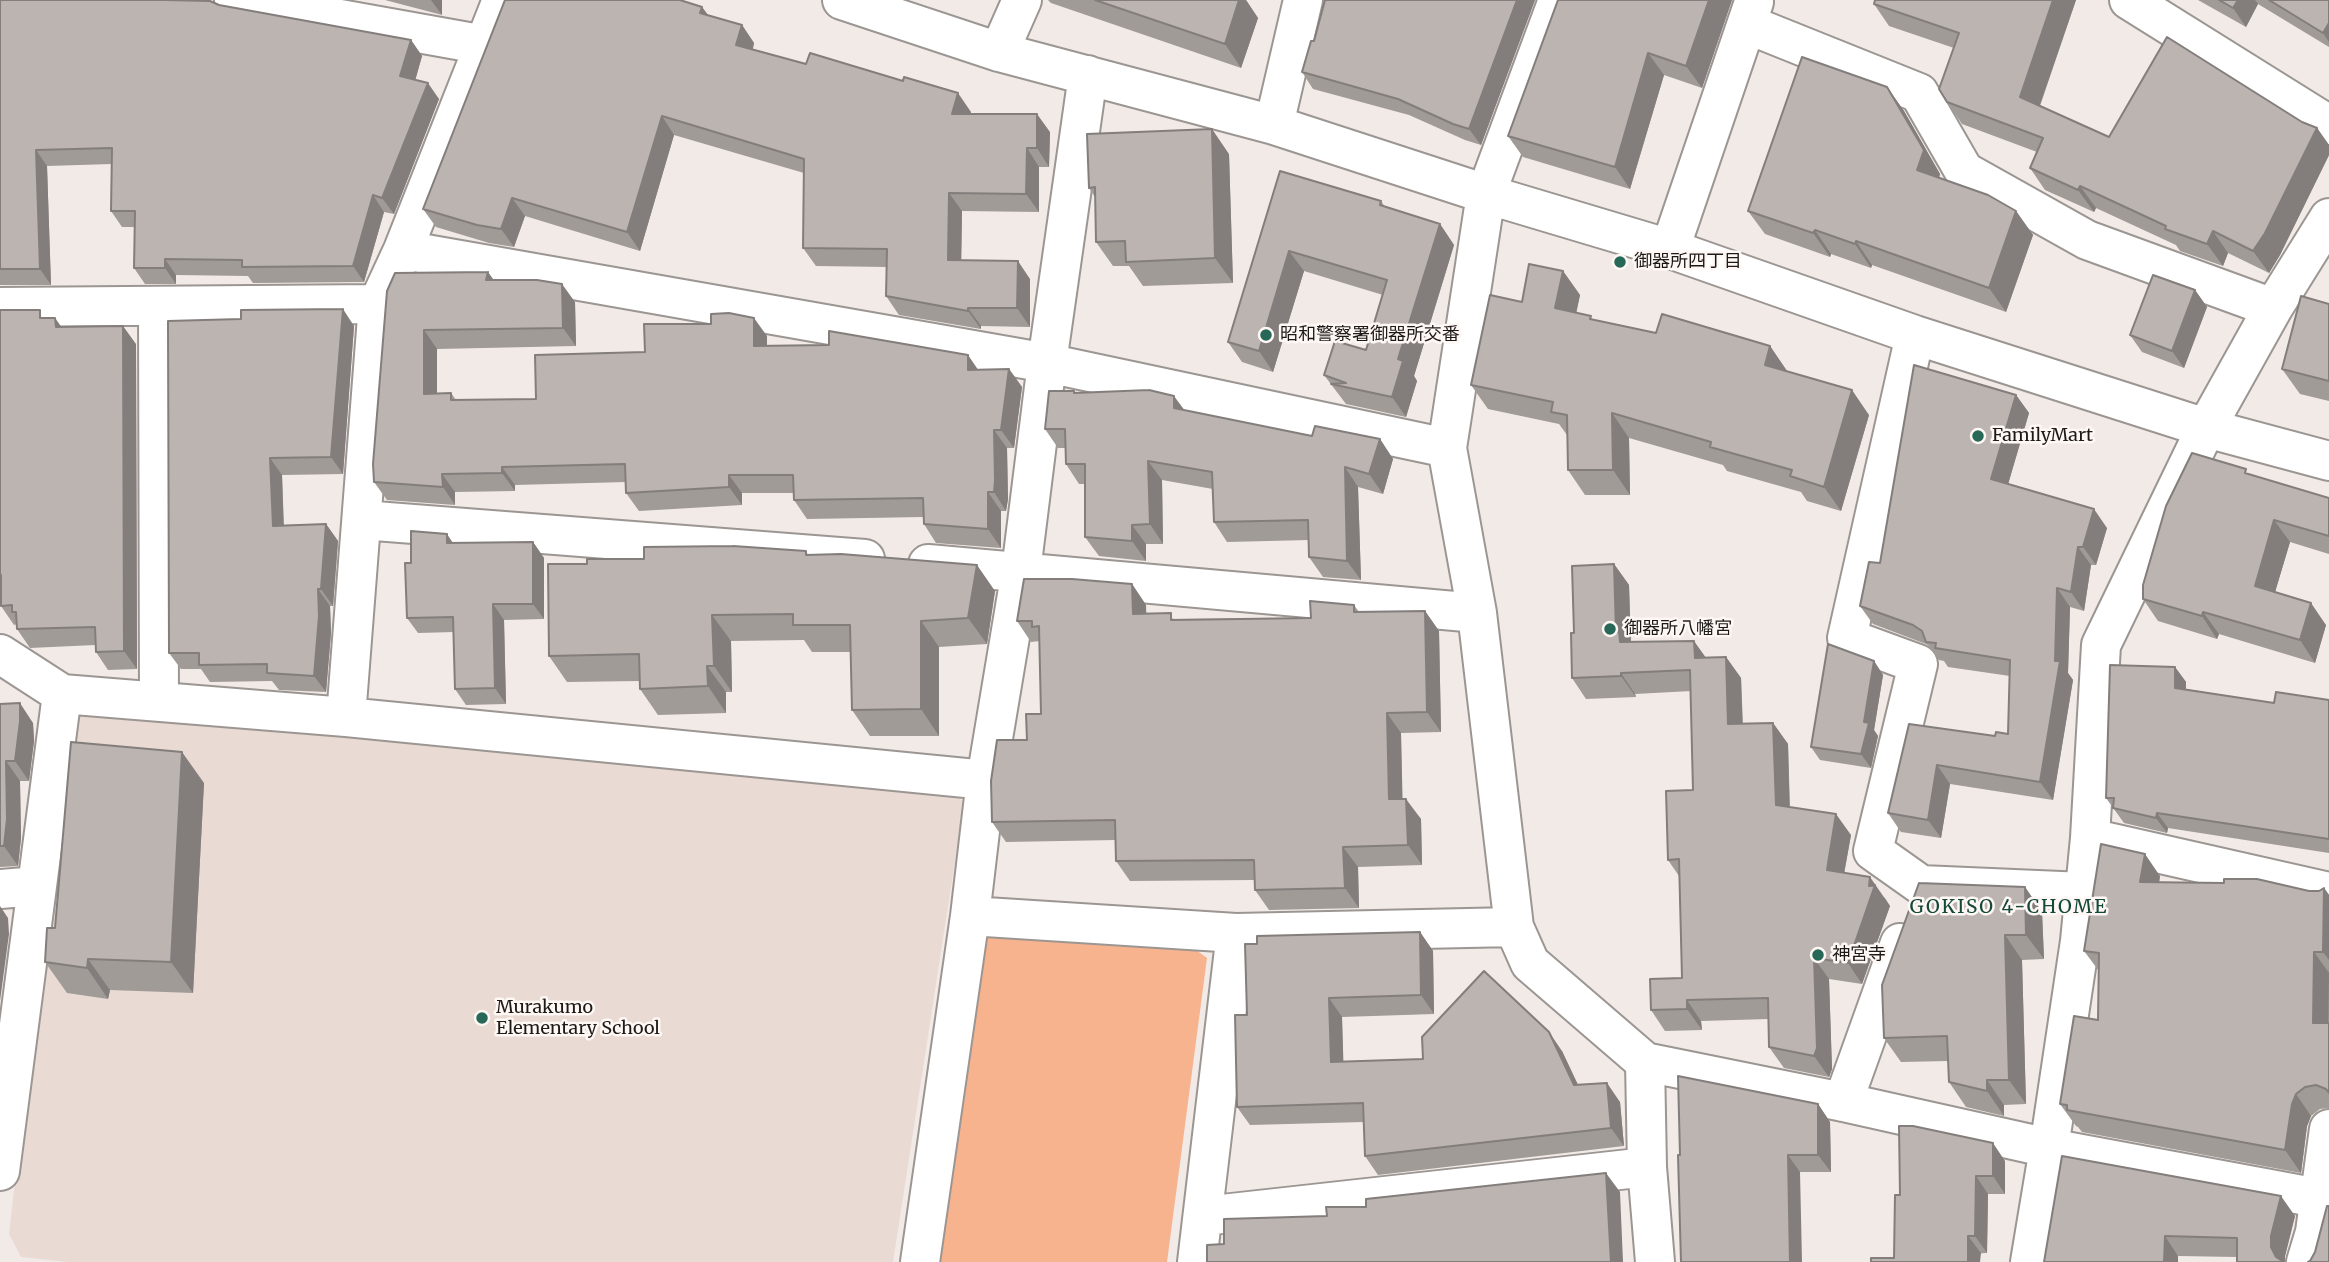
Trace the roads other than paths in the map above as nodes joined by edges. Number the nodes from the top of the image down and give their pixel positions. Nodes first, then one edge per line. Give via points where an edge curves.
1 (234, 0) edge
2 (502, 0) edge
3 (842, 0) edge
4 (1022, 0) edge
5 (1303, 0) edge
6 (1558, 0) edge
7 (2129, 0) edge
8 (1751, 12) edge
9 (485, 45) junction
10 (999, 52) junction
11 (1088, 75) junction
12 (1274, 125) junction
13 (2329, 125) edge
14 (1486, 194) junction
15 (2329, 218) edge
16 (1670, 249) junction
17 (403, 250) junction
18 (378, 304) junction
19 (158, 306) junction
20 (0, 307) edge
21 (2273, 307) junction
22 (1915, 335) junction
23 (1047, 363) junction
24 (2206, 428) junction
25 (1447, 448) junction
26 (2329, 461) edge
27 (362, 520) junction
28 (1021, 571) junction
29 (1477, 613) junction
30 (0, 654) edge
31 (62, 694) junction
32 (159, 702) junction
33 (346, 717) junction
34 (986, 780) junction
35 (2091, 838) junction
36 (1921, 885) junction
37 (37, 886) junction
38 (0, 889) edge
39 (2084, 891) junction
40 (2329, 892) edge
41 (970, 916) junction
42 (1514, 927) junction
43 (1236, 933) junction
44 (1645, 1062) junction
45 (1843, 1101) junction
46 (2329, 1129) edge
47 (2049, 1148) junction
48 (1647, 1167) junction
49 (0, 1171) edge
50 (2324, 1198) edge
51 (1203, 1216) junction
52 (920, 1262) edge
53 (1197, 1262) edge
54 (1655, 1262) edge
55 (2030, 1262) edge
56 (2306, 1262) edge

1 - 9 street
2 - 9 street
3 - 10 street
4 - 10 street
5 - 12 street
6 - 14 street
7 - 13 street
8 - 16 street
8 - 21 street via 1919,93 1964,171 2087,240
9 - 17 street
10 - 11 street
11 - 12 street
11 - 23 street
12 - 14 street
14 - 16 street
14 - 25 street
15 - 21 street
16 - 22 street
17 - 18 street
17 - 23 street
18 - 19 street
18 - 27 street
19 - 20 street
19 - 32 street
21 - 24 street
22 - 24 street
22 - 36 street via 1847,638 1918,664 1873,851
23 - 25 street
23 - 28 street
24 - 26 street
24 - 35 street via 2101,645
25 - 29 street
27 - 28 street
27 - 33 street
28 - 29 street
28 - 34 street
29 - 42 street
30 - 31 street
31 - 32 street
31 - 37 street
32 - 33 street
33 - 34 street
34 - 41 street
35 - 39 street
35 - 40 street
36 - 39 street
36 - 45 street
37 - 38 street
37 - 49 street
39 - 47 street
41 - 43 street
41 - 52 street
42 - 43 street
42 - 44 street via 1530,963
43 - 51 street
44 - 45 street
44 - 48 street
45 - 47 street
46 - 50 street
47 - 50 street
47 - 55 street
48 - 51 street
48 - 54 street
50 - 56 street
51 - 53 street

